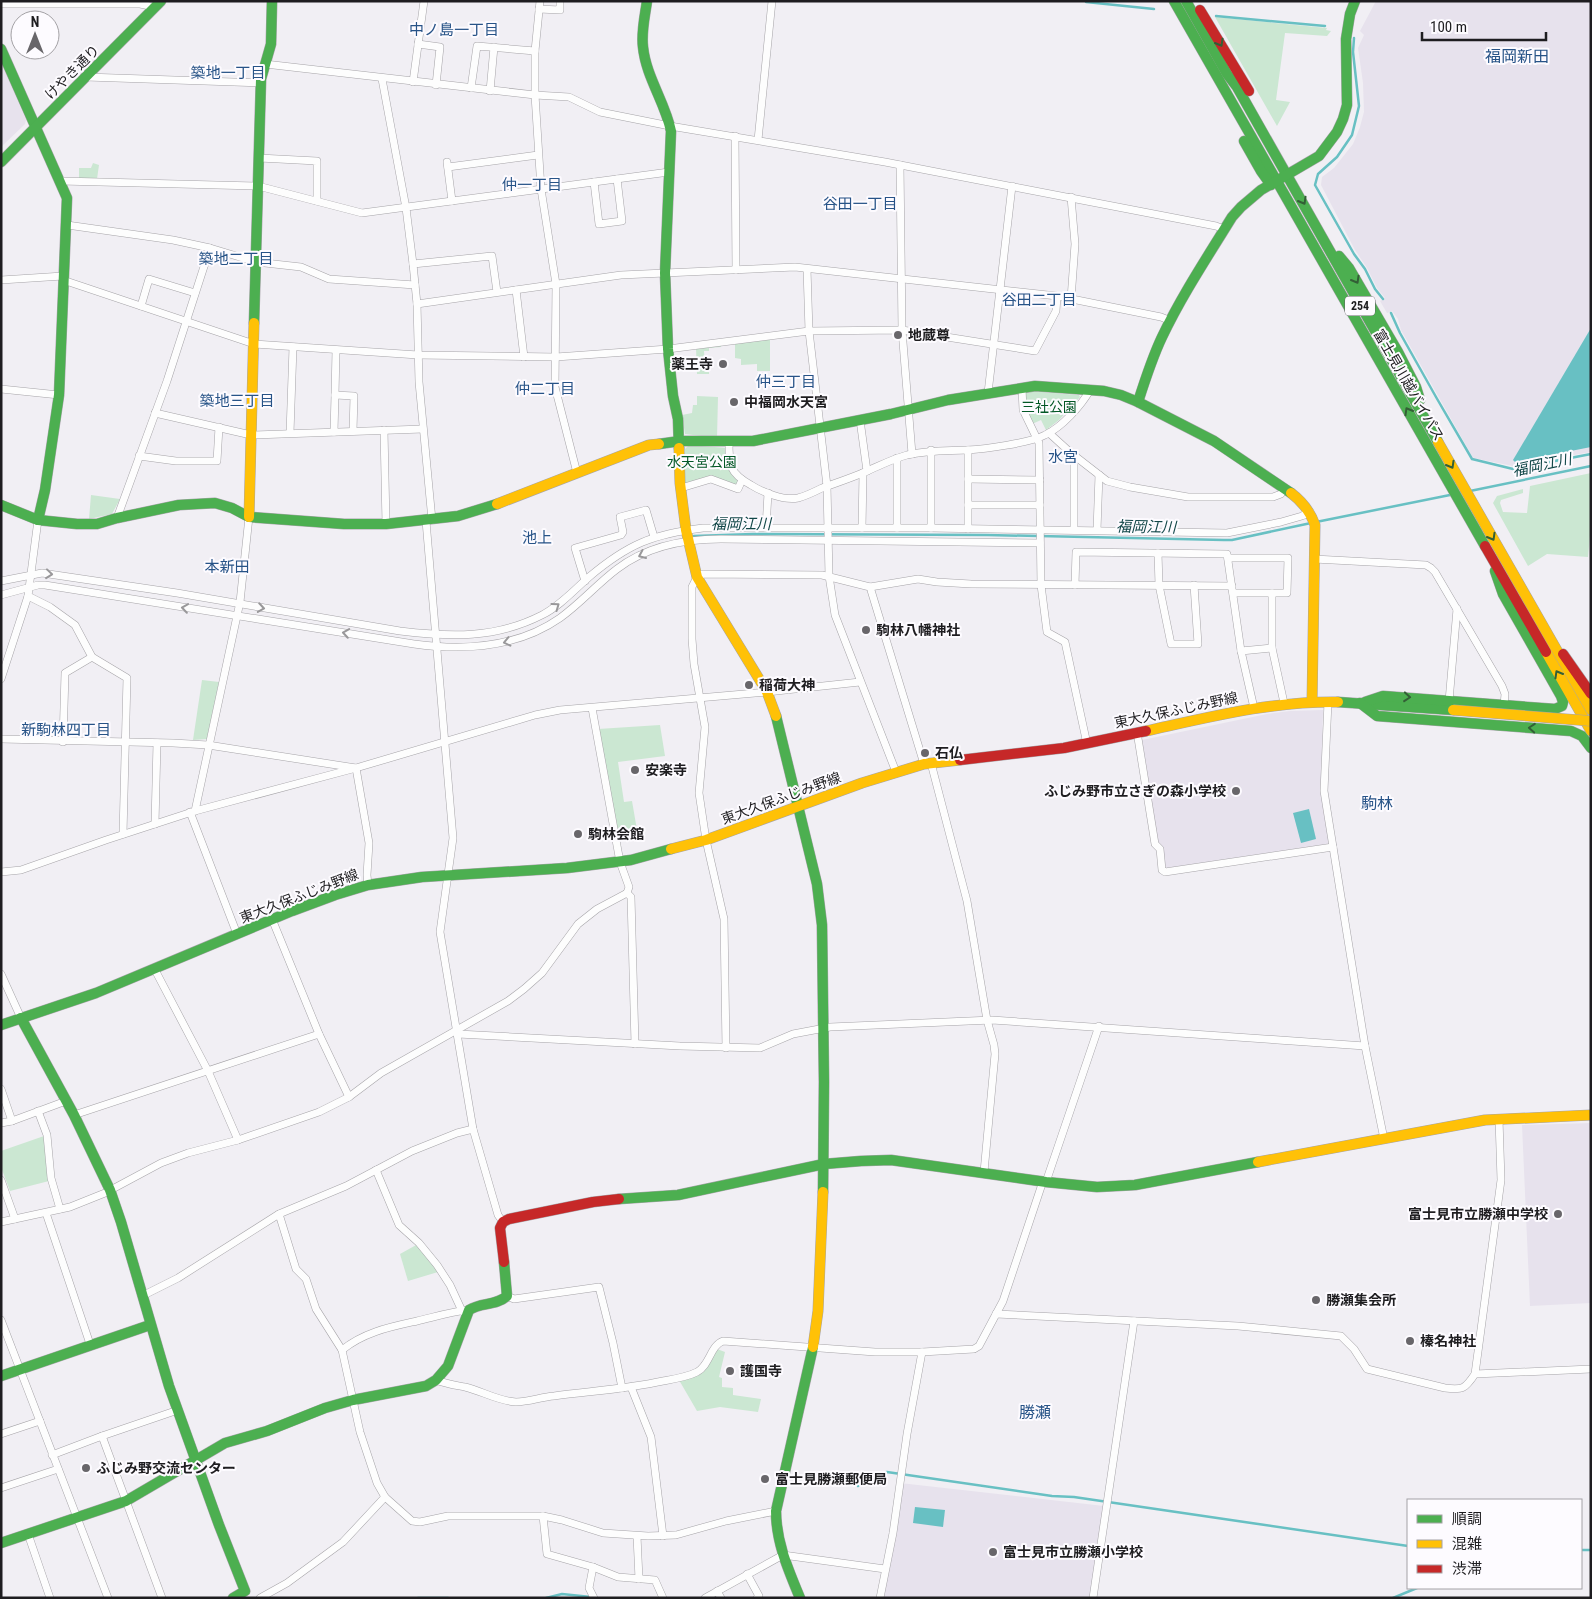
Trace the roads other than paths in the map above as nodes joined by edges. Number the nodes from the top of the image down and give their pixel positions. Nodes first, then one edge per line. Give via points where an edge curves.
1 (272, 1) edge
2 (424, 1) edge
3 (560, 1) edge
4 (647, 1) edge
5 (772, 1) edge
6 (1164, 1) edge
7 (1174, 1) edge
8 (1186, 1) edge
9 (1195, 1) edge
10 (1355, 1) edge
11 (29, 2) edge
12 (1, 4) edge
13 (158, 4) edge
14 (539, 5) edge
15 (1203, 41) junction
16 (418, 44) junction
17 (494, 47) junction
18 (1, 49) edge
19 (535, 51) junction
20 (266, 64) junction
21 (86, 77) junction
22 (382, 79) junction
23 (413, 82) junction
24 (261, 83) junction
25 (436, 84) junction
26 (471, 88) junction
27 (490, 90) junction
28 (534, 96) junction
29 (670, 126) junction
30 (36, 128) junction
31 (1260, 128) junction
32 (735, 136) junction
33 (758, 140) junction
34 (538, 155) junction
35 (259, 158) junction
36 (1, 162) edge
37 (900, 165) junction
38 (669, 172) junction
39 (1288, 174) junction
40 (617, 179) junction
41 (61, 181) junction
42 (594, 182) junction
43 (1274, 183) junction
44 (258, 186) junction
45 (1012, 186) junction
46 (541, 189) junction
47 (1071, 197) junction
48 (316, 201) junction
49 (452, 201) junction
50 (406, 208) junction
51 (66, 225) junction
52 (1224, 229) junction
53 (210, 248) junction
54 (256, 262) junction
55 (413, 264) junction
56 (806, 269) junction
57 (736, 270) junction
58 (665, 273) junction
59 (63, 278) junction
60 (901, 279) junction
61 (1, 280) edge
62 (556, 284) junction
63 (415, 285) junction
64 (516, 290) junction
65 (1000, 290) junction
66 (497, 292) junction
67 (196, 293) junction
68 (1057, 296) junction
69 (1072, 299) junction
70 (416, 304) junction
71 (141, 306) junction
72 (1171, 321) junction
73 (187, 322) junction
74 (902, 330) junction
75 (808, 331) junction
76 (254, 344) junction
77 (993, 344) junction
78 (293, 347) junction
79 (668, 349) junction
80 (336, 350) junction
81 (418, 355) junction
82 (524, 357) junction
83 (556, 358) junction
84 (1, 388) edge
85 (1022, 388) junction
86 (1090, 390) junction
87 (988, 394) junction
88 (59, 395) junction
89 (335, 395) junction
90 (1138, 402) junction
91 (908, 409) junction
92 (155, 413) junction
93 (860, 420) junction
94 (219, 427) junction
95 (820, 428) junction
96 (423, 429) junction
97 (384, 430) junction
98 (353, 431) junction
99 (334, 432) junction
100 (290, 433) junction
101 (1049, 433) junction
102 (251, 435) junction
103 (1037, 438) junction
104 (680, 441) junction
105 (729, 442) junction
106 (932, 450) junction
107 (968, 450) junction
108 (912, 454) junction
109 (139, 456) junction
110 (1074, 456) junction
111 (897, 458) junction
112 (865, 472) junction
113 (577, 473) junction
114 (1099, 475) junction
115 (968, 479) junction
116 (742, 480) junction
117 (1040, 480) junction
118 (1455, 483) junction
119 (828, 486) junction
120 (681, 488) junction
121 (1284, 489) junction
122 (768, 493) junction
123 (1, 505) edge
124 (968, 506) junction
125 (1040, 506) junction
126 (249, 517) junction
127 (117, 518) junction
128 (1313, 519) junction
129 (38, 520) junction
130 (429, 520) junction
131 (386, 524) junction
132 (766, 528) junction
133 (828, 528) junction
134 (862, 528) junction
135 (897, 528) junction
136 (932, 528) junction
137 (968, 529) junction
138 (686, 530) junction
139 (1074, 530) junction
140 (1097, 530) junction
141 (1041, 536) junction
142 (654, 537) junction
143 (688, 540) junction
144 (828, 540) junction
145 (1485, 546) junction
146 (1158, 553) junction
147 (1228, 558) junction
148 (1314, 559) junction
149 (30, 575) junction
150 (829, 576) junction
151 (697, 577) junction
152 (1, 581) edge
153 (585, 581) junction
154 (1041, 585) junction
155 (1075, 585) junction
156 (1159, 585) junction
157 (1194, 585) junction
158 (30, 587) junction
159 (870, 587) junction
160 (1233, 590) junction
161 (1272, 593) junction
162 (1, 594) edge
163 (28, 596) junction
164 (239, 604) junction
165 (1457, 608) junction
166 (237, 616) junction
167 (435, 635) junction
168 (1552, 642) junction
169 (436, 647) junction
170 (1272, 648) junction
171 (1242, 650) junction
172 (92, 657) junction
173 (1, 679) edge
174 (860, 682) junction
175 (767, 692) junction
176 (1591, 694) edge
177 (700, 698) junction
178 (1312, 702) junction
179 (1328, 702) junction
180 (1284, 703) junction
181 (1360, 704) junction
182 (1451, 705) junction
183 (1504, 705) junction
184 (592, 708) junction
185 (1254, 708) junction
186 (1591, 710) edge
187 (1591, 721) edge
188 (1591, 731) edge
189 (1137, 732) junction
190 (1, 739) edge
191 (63, 742) junction
192 (445, 742) junction
193 (126, 743) junction
194 (157, 743) junction
195 (1087, 744) junction
196 (208, 746) junction
197 (1591, 748) edge
198 (927, 763) junction
199 (356, 768) junction
200 (896, 772) junction
201 (798, 807) junction
202 (192, 812) junction
203 (155, 824) junction
204 (123, 834) junction
205 (706, 840) junction
206 (1333, 847) junction
207 (620, 862) junction
208 (1, 872) edge
209 (447, 876) junction
210 (368, 885) junction
211 (627, 893) junction
212 (272, 919) junction
213 (236, 934) junction
214 (154, 968) junction
215 (1, 974) edge
216 (21, 1018) junction
217 (986, 1020) junction
218 (1, 1025) edge
219 (1099, 1026) junction
220 (824, 1029) junction
221 (458, 1032) junction
222 (319, 1034) junction
223 (635, 1044) junction
224 (1365, 1046) junction
225 (726, 1048) junction
226 (208, 1071) junction
227 (1, 1089) edge
228 (348, 1097) junction
229 (66, 1101) junction
230 (38, 1111) junction
231 (74, 1115) junction
232 (1591, 1115) edge
233 (1499, 1119) junction
234 (12, 1121) junction
235 (1, 1123) edge
236 (473, 1129) junction
237 (1384, 1139) junction
238 (238, 1140) junction
239 (824, 1164) junction
240 (376, 1170) junction
241 (984, 1172) junction
242 (1, 1180) edge
243 (1044, 1182) junction
244 (110, 1190) junction
245 (60, 1210) junction
246 (46, 1213) junction
247 (279, 1214) junction
248 (15, 1219) junction
249 (1, 1222) edge
250 (503, 1222) junction
251 (142, 1296) junction
252 (508, 1296) junction
253 (465, 1310) junction
254 (996, 1314) junction
255 (1, 1320) edge
256 (1134, 1321) junction
257 (150, 1325) junction
258 (90, 1344) junction
259 (814, 1348) junction
260 (342, 1350) junction
261 (922, 1352) junction
262 (1591, 1369) edge
263 (20, 1370) junction
264 (1475, 1374) junction
265 (1, 1376) edge
266 (436, 1380) junction
267 (631, 1387) junction
268 (622, 1388) junction
269 (353, 1400) junction
270 (178, 1410) junction
271 (40, 1421) junction
272 (1, 1434) edge
273 (102, 1436) junction
274 (52, 1454) junction
275 (196, 1459) junction
276 (58, 1469) junction
277 (1, 1488) edge
278 (385, 1497) junction
279 (126, 1501) junction
280 (776, 1511) junction
281 (543, 1516) junction
282 (77, 1518) junction
283 (28, 1534) junction
284 (637, 1536) junction
285 (662, 1536) junction
286 (1, 1543) edge
287 (783, 1555) junction
288 (592, 1567) junction
289 (885, 1569) junction
290 (747, 1574) junction
291 (639, 1579) junction
292 (719, 1594) edge
293 (246, 1595) edge
294 (50, 1598) edge
295 (108, 1598) edge
296 (162, 1598) edge
297 (233, 1598) edge
298 (260, 1598) edge
299 (594, 1598) edge
300 (662, 1598) edge
301 (705, 1598) edge
302 (757, 1598) edge
303 (800, 1598) edge
304 (880, 1598) edge
305 (1092, 1598) edge

1 - 20 main road via 271,44
2 - 16 street
3 - 14 street via 560,10
4 - 29 main road via 642,42 644,55
5 - 33 street
6 - 43 main road, 254 via 1261,171
7 - 15 main road, 富士見川越バイパス / 254
8 - 15 main road, 富士見川越バイパス / 254
9 -> 31 main road, 254 via 1258,107
10 - 39 main road via 1346,37 1348,92 1344,117 1319,156
11 - 12 street
11 - 13 street
13 - 21 main road, けやき通り
14 - 19 street
15 - 31 main road, 富士見川越バイパス / 254
15 - 43 main road, 富士見川越バイパス / 254
16 - 23 street
16 - 25 street via 440,47
17 - 19 street
17 - 26 street via 476,46
17 - 27 street
18 - 30 main road
19 - 28 street
20 - 22 street
20 - 24 main road
21 - 24 street
21 - 30 main road, けやき通り
22 - 23 street
22 - 50 street
23 - 25 street
24 - 35 main road
25 - 26 street
26 - 27 street
27 - 28 street
28 - 29 street via 569,97 600,112
28 - 34 street
29 - 32 street
29 - 38 main road
30 - 36 main road, けやき通り
30 - 41 main road
31 - 39 main road, 富士見川越バイパス / 254
32 - 33 street
32 - 57 street
33 - 37 street
34 - 46 street
34 - 49 street via 448,164
35 - 44 main road
35 - 48 street via 317,160
37 - 45 street
37 - 60 street
38 - 40 street
38 - 58 main road
39 - 43 main road
39 -> 118 main road, 富士見川越バイパス / 254 via 1428,424
40 - 42 street
40 - 42 street via 622,221 599,224
41 - 44 street
41 - 51 main road via 68,198
42 - 46 street
43 - 52 main road via 1240,207
118 -> 43 main road, 富士見川越バイパス / 254 via 1320,257 1307,246
44 - 48 street
44 - 54 main road
45 - 47 street
45 - 65 street
46 - 49 street
46 - 62 street
47 - 52 street
47 - 69 street via 1075,244
48 - 50 street via 362,213
49 - 50 street
50 - 55 street
51 - 53 street
51 - 59 main road
52 - 72 main road
53 - 54 street
53 - 67 street
54 - 63 street via 301,267 336,280
54 - 76 main road
55 - 63 street
55 - 66 street via 492,256
56 - 57 street
56 - 60 street
56 - 75 street
57 - 58 street
58 - 62 street
58 - 79 main road
59 - 61 street
59 - 71 street
59 - 88 main road
60 - 65 street
60 - 74 street
62 - 64 street
62 - 83 street
63 - 70 street
64 - 66 street
64 - 82 street
65 - 68 street
65 - 77 street
66 - 70 street
67 - 71 street via 149,279
67 - 73 street
68 - 69 street
68 - 77 street via 1056,311 1034,350
69 - 72 street
70 - 81 street
71 - 73 street
72 - 90 main road via 1150,363
73 - 76 street
73 - 92 street
74 - 75 street
74 - 77 street
74 - 91 street
75 - 79 street
75 - 95 street
76 - 78 street
76 - 102 main road
77 - 87 street
78 - 80 street
78 - 100 street
79 - 83 street
79 - 104 main road
80 - 81 street
80 - 89 street
81 - 82 street
81 - 96 street
82 - 83 street
83 - 113 street via 555,387
84 - 88 street
85 - 86 main road
85 - 87 main road
85 - 103 street via 1023,410
86 - 90 main road via 1110,392
86 - 101 street via 1074,411
87 - 91 main road
88 - 129 main road
89 - 98 street via 354,396
89 - 99 street
90 - 121 main road via 1214,441
91 - 93 main road
91 - 108 street
92 - 94 street
92 - 109 street
93 - 95 main road
93 - 112 street
94 - 102 street
94 - 109 street via 217,461 176,461
95 - 105 main road via 753,441
95 - 119 street
96 - 97 street
96 - 130 street
97 - 98 street
97 - 131 street
98 - 99 street
99 - 100 street
100 - 102 street
101 - 103 street
101 - 110 street
102 - 126 main road
103 - 107 street
103 - 117 street
104 - 105 main road
104 - 113 main road via 649,445
104 - 120 main road
105 - 116 street via 729,464
106 - 107 street
106 - 108 street
106 - 136 street
107 - 115 street
108 - 111 street
109 - 127 street
110 - 114 street
110 - 139 street
111 - 112 street
111 - 135 street
112 - 119 street
112 - 134 street
113 - 130 main road via 493,506
114 - 121 street via 1106,481 1130,487 1188,497 1273,497
114 - 140 street
115 - 117 street
115 - 124 street
116 - 120 street via 738,489 711,480
116 - 122 street
117 - 125 street
118 - 145 main road, 富士見川越バイパス / 254 via 1458,497
118 -> 168 main road, 富士見川越バイパス / 254 via 1468,495
119 - 122 street via 798,498
119 - 133 street
120 - 138 main road
121 - 128 main road via 1299,499
122 - 132 street
123 - 129 main road
124 - 125 street
124 - 137 street
125 - 141 street
126 - 127 main road via 215,503
126 - 131 main road
126 - 164 street
127 - 129 main road via 97,524
128 - 140 street via 1302,516 1227,533
128 - 148 main road
129 - 149 street
130 - 131 main road
130 - 167 street
132 - 133 street
132 - 138 street
133 - 134 street
133 - 144 street
134 - 135 street
135 - 136 street
136 - 137 street
137 - 141 street
138 - 142 street
138 - 143 main road
139 - 140 street
139 - 141 street
141 - 144 street
141 - 154 street
142 - 153 street via 613,558
142 - 153 street via 646,510 620,517 621,535 575,548
143 - 144 street
143 - 151 main road
143 -> 169 street via 633,558 559,619 524,637 481,647
144 - 150 street
145 - 183 main road via 1503,594 1563,702 1555,709
188 -> 145 main road, 富士見川越バイパス / 254
146 - 147 street via 1227,554
146 - 155 street via 1076,552
146 - 156 street
147 - 160 street
147 - 161 street via 1288,558 1287,593
148 - 165 street via 1426,565 1436,572
148 - 178 main road
149 - 152 street
149 - 158 street
149 -> 164 street via 42,573 93,580
150 - 151 street via 703,574
150 - 159 street
150 - 174 street via 835,615
151 - 175 main road
151 - 177 street via 692,586 692,630
167 -> 153 street via 487,633 518,626 555,607
154 - 155 street
154 - 159 street via 918,579
154 - 195 street via 1047,632 1065,642
155 - 156 street
156 - 157 street
156 - 157 street via 1171,644 1198,644
157 - 160 street
158 - 162 street
158 - 163 street
166 -> 158 street via 44,585
159 - 198 street
160 - 161 street
160 - 171 street
161 - 170 street
163 - 172 street via 75,625
163 - 173 street
164 - 166 street
164 -> 167 street
165 - 182 street
165 - 183 street via 1502,686
169 -> 166 street
166 - 196 street
167 - 169 street
168 - 176 main road via 1572,664
168 - 186 main road, 富士見川越バイパス / 254
169 - 192 street
170 - 171 street
170 - 180 street
171 - 185 street
172 - 191 street via 65,673
172 - 193 street via 127,678
174 - 175 street
174 - 200 street
175 - 177 street
175 - 201 main road via 778,723
177 - 184 street
177 - 205 street via 705,727 700,793
178 - 179 main road, 東大久保ふじみ野線
178 - 180 main road, 東大久保ふじみ野線
179 - 181 main road, 東大久保ふじみ野線
179 - 206 street via 1324,791
180 - 185 main road, 東大久保ふじみ野線
181 - 182 main road, 東大久保ふじみ野線
197 -> 181 main road via 1582,736 1571,731 1377,716
182 - 183 main road
182 - 187 main road, 東大久保ふじみ野線, bridge
184 - 192 street via 535,715
184 - 207 street
185 - 189 main road, 東大久保ふじみ野線
189 - 195 main road, 東大久保ふじみ野線
189 - 206 street via 1155,844 1160,849 1162,870 1165,872
190 - 191 street
191 - 193 street
192 - 199 street
192 - 209 street via 453,838
193 - 194 street
193 - 204 street
194 - 196 street
194 - 203 street
195 - 198 main road, 東大久保ふじみ野線
196 - 199 street
196 - 202 street
198 - 200 main road, 東大久保ふじみ野線
198 - 217 street via 966,901
199 - 202 street
199 - 210 street via 369,842
200 - 201 main road, 東大久保ふじみ野線
201 - 205 main road, 東大久保ふじみ野線
201 - 220 main road via 820,906
202 - 203 street
202 - 213 street
203 - 204 street
204 - 208 street via 21,870
205 - 207 main road, 東大久保ふじみ野線
205 - 225 street via 724,919
206 - 224 street
207 - 209 main road, 東大久保ふじみ野線
207 - 211 street via 629,887
209 - 210 main road, 東大久保ふじみ野線
209 - 221 street via 440,932
210 - 212 main road, 東大久保ふじみ野線
211 - 221 street via 597,909 578,924 542,973 524,989
211 - 223 street via 631,897
212 - 213 main road, 東大久保ふじみ野線
212 - 222 street
213 - 214 main road, 東大久保ふじみ野線
214 - 216 main road, 東大久保ふじみ野線 via 96,993
214 - 226 street
215 - 216 street
216 - 218 main road, 東大久保ふじみ野線
216 - 229 main road
217 - 219 street
217 - 220 street
217 - 241 street via 995,1054
219 - 224 street
219 - 243 street
220 - 225 street via 793,1034 760,1048
220 - 239 main road
221 - 223 street
221 - 228 street via 381,1073
221 - 236 street
222 - 226 street
222 - 228 street
223 - 225 street
224 - 237 street
226 - 231 street
226 - 238 street
227 - 234 street
228 - 238 street via 319,1112
229 - 230 street
229 - 231 main road
230 - 234 street
230 - 245 street via 47,1135 51,1178
231 - 244 main road
232 - 233 main road
233 - 237 main road
233 - 264 street via 1501,1180
234 - 235 street
236 - 240 street via 412,1151
236 - 250 street
237 - 243 main road via 1135,1185 1096,1187
238 - 244 street via 161,1163
239 - 241 main road via 891,1160
239 - 250 main road via 706,1190 593,1202
239 - 259 main road
240 - 247 street
240 - 253 street via 400,1225 437,1265
241 - 243 main road
242 - 248 street
243 - 254 street
244 - 245 street
244 - 251 main road
245 - 246 street
246 - 248 street
246 - 258 street
247 - 251 street via 178,1278
247 - 260 street via 296,1269 306,1279 316,1310
248 - 249 street
250 - 252 main road via 500,1228
251 - 257 main road
252 - 253 main road via 502,1301
252 - 268 street via 514,1299 599,1287
253 - 260 street via 376,1331
253 - 266 main road via 451,1361
254 - 256 street
254 - 261 street via 979,1346 974,1349
255 - 263 street
256 - 264 street via 1238,1326 1341,1336 1367,1369 1445,1388 1463,1388
256 - 305 street
257 - 258 main road
257 - 270 main road
258 - 263 main road
259 - 261 street
259 - 267 street via 723,1341 717,1343 704,1367 696,1372
259 - 280 main road
260 - 269 street
261 - 289 street
262 - 264 street
263 - 265 main road
263 - 271 street
266 - 268 street via 517,1402
266 - 269 main road via 420,1388
267 - 268 street
267 - 285 street via 651,1437
269 - 275 main road via 225,1443
269 - 278 street via 365,1448
270 - 273 street
270 - 275 main road
271 - 272 street
271 - 274 street
273 - 274 street
273 - 279 street
274 - 276 street
275 - 279 main road
275 - 293 main road
276 - 277 street
276 - 282 street
278 - 281 street via 415,1522 448,1516
278 - 298 street via 344,1542
279 - 282 main road
279 - 296 street
280 - 285 street
280 - 287 main road via 775,1524
281 - 284 street via 603,1533
281 - 288 street via 546,1554
282 - 283 main road
282 - 295 street
283 - 286 main road
283 - 294 street
284 - 285 street
284 - 291 street
287 - 289 street
287 - 290 street
287 - 303 main road
288 - 291 street via 618,1577
288 - 299 street via 589,1588
289 - 304 street
290 - 292 street
290 - 302 street via 759,1596
291 - 300 street via 655,1580
292 - 301 street
293 - 297 main road

